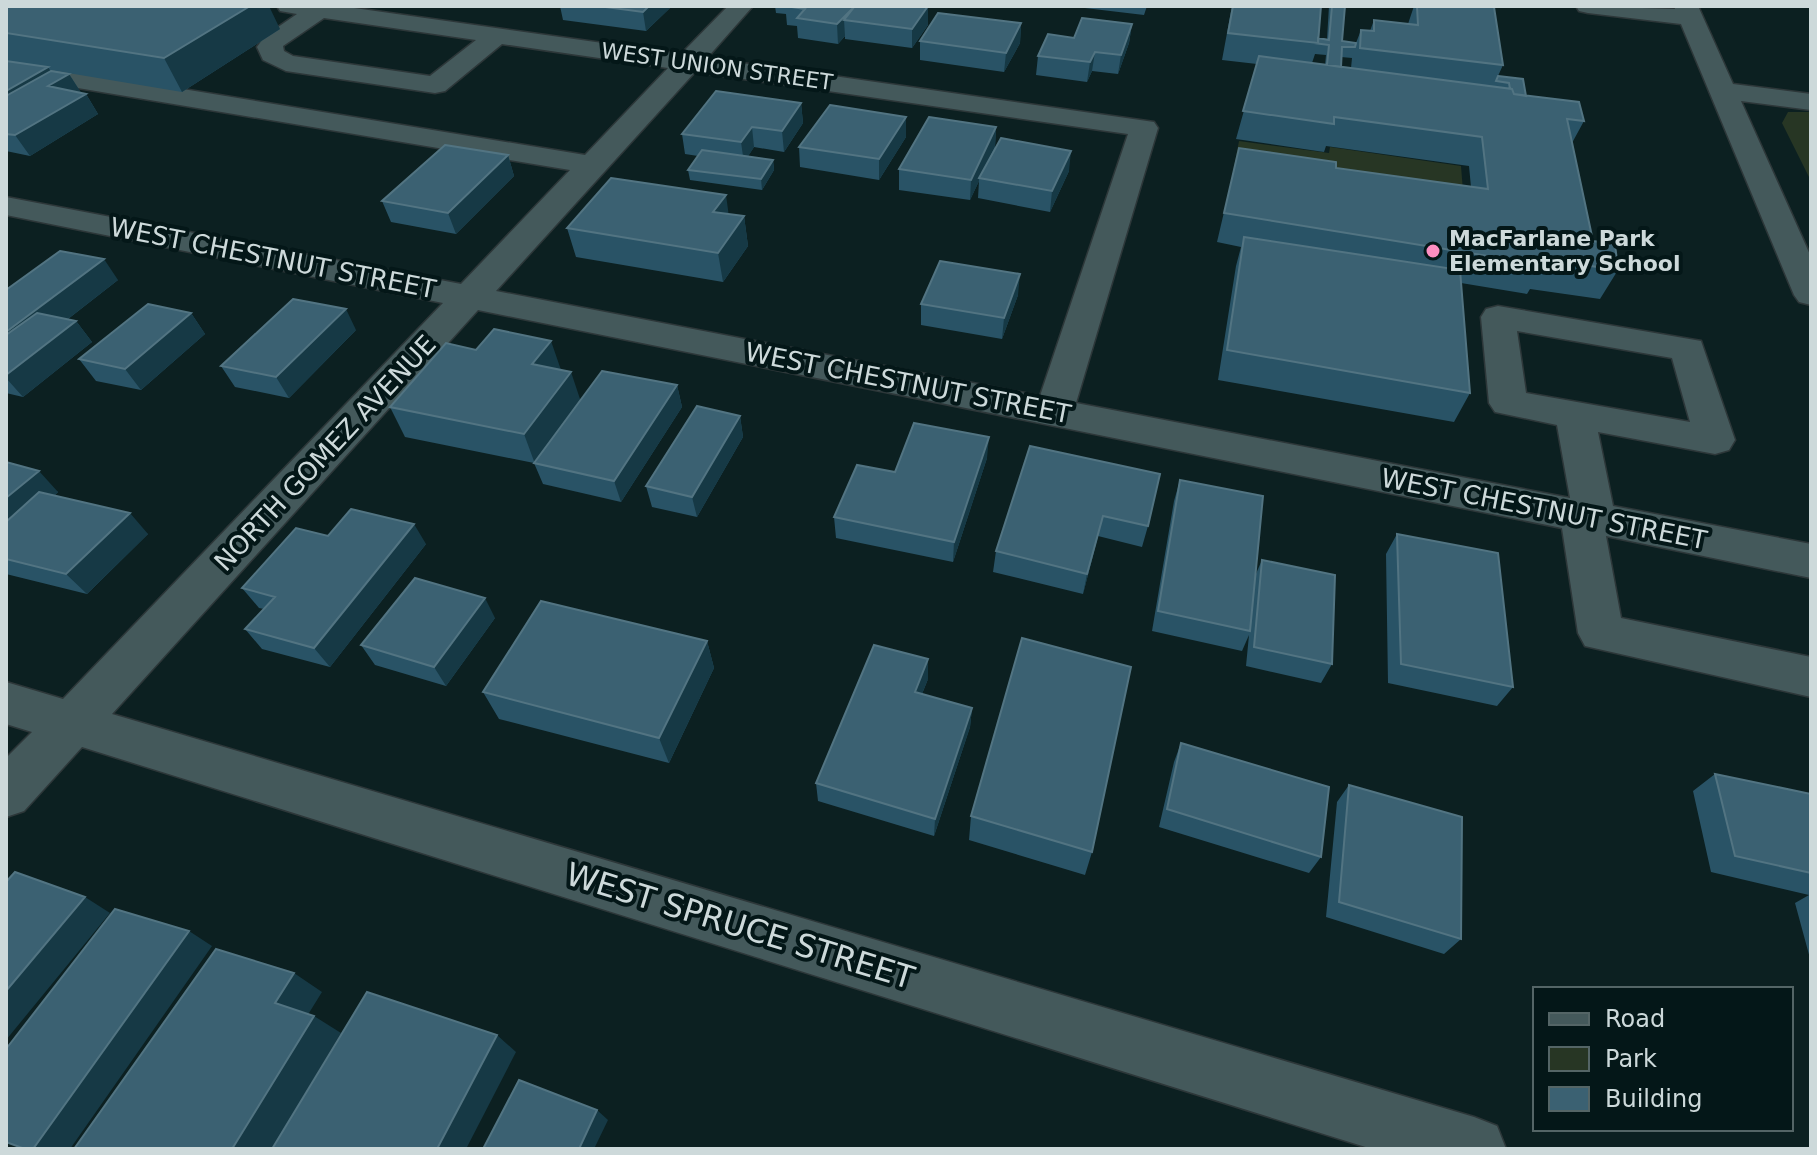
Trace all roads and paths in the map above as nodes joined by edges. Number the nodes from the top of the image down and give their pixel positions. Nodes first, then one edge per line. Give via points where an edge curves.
1 (289, 6) edge
2 (741, 6) edge
3 (1588, 6) edge
4 (320, 10) junction
5 (1689, 12) edge
6 (498, 35) junction
7 (689, 61) junction
8 (6, 68) edge
9 (1723, 91) junction
10 (1811, 102) edge
11 (593, 165) junction
12 (6, 206) edge
13 (1811, 295) edge
14 (470, 297) junction
15 (1054, 412) junction
16 (1575, 415) junction
17 (1588, 517) junction
18 (1811, 561) edge
19 (1811, 677) edge
20 (6, 703) edge
21 (72, 723) junction
22 (6, 794) edge
23 (1474, 1149) edge

1 - 4 street, WEST UNION STREET
2 - 7 street, NORTH GOMEZ AVENUE
3 - 5 street
4 - 6 street, WEST UNION STREET
4 - 6 street via 274,41 272,55 286,63 435,85
5 - 9 street
6 - 7 street, WEST UNION STREET
7 - 11 street, NORTH GOMEZ AVENUE
7 - 15 street, WEST UNION STREET via 1144,128
8 - 11 street
9 - 10 street
9 - 13 street
11 - 14 street, NORTH GOMEZ AVENUE
12 - 14 street, WEST CHESTNUT STREET
14 - 15 street, WEST CHESTNUT STREET
14 - 21 street, NORTH GOMEZ AVENUE
15 - 17 street, WEST CHESTNUT STREET
16 - 16 street via 1622,423 1715,440 1688,349 1498,317 1508,403
16 - 17 street
17 - 18 street, WEST CHESTNUT STREET
17 - 19 street via 1601,633
20 - 21 street, WEST SPRUCE STREET
21 - 22 street, NORTH GOMEZ AVENUE
21 - 23 street, WEST SPRUCE STREET

